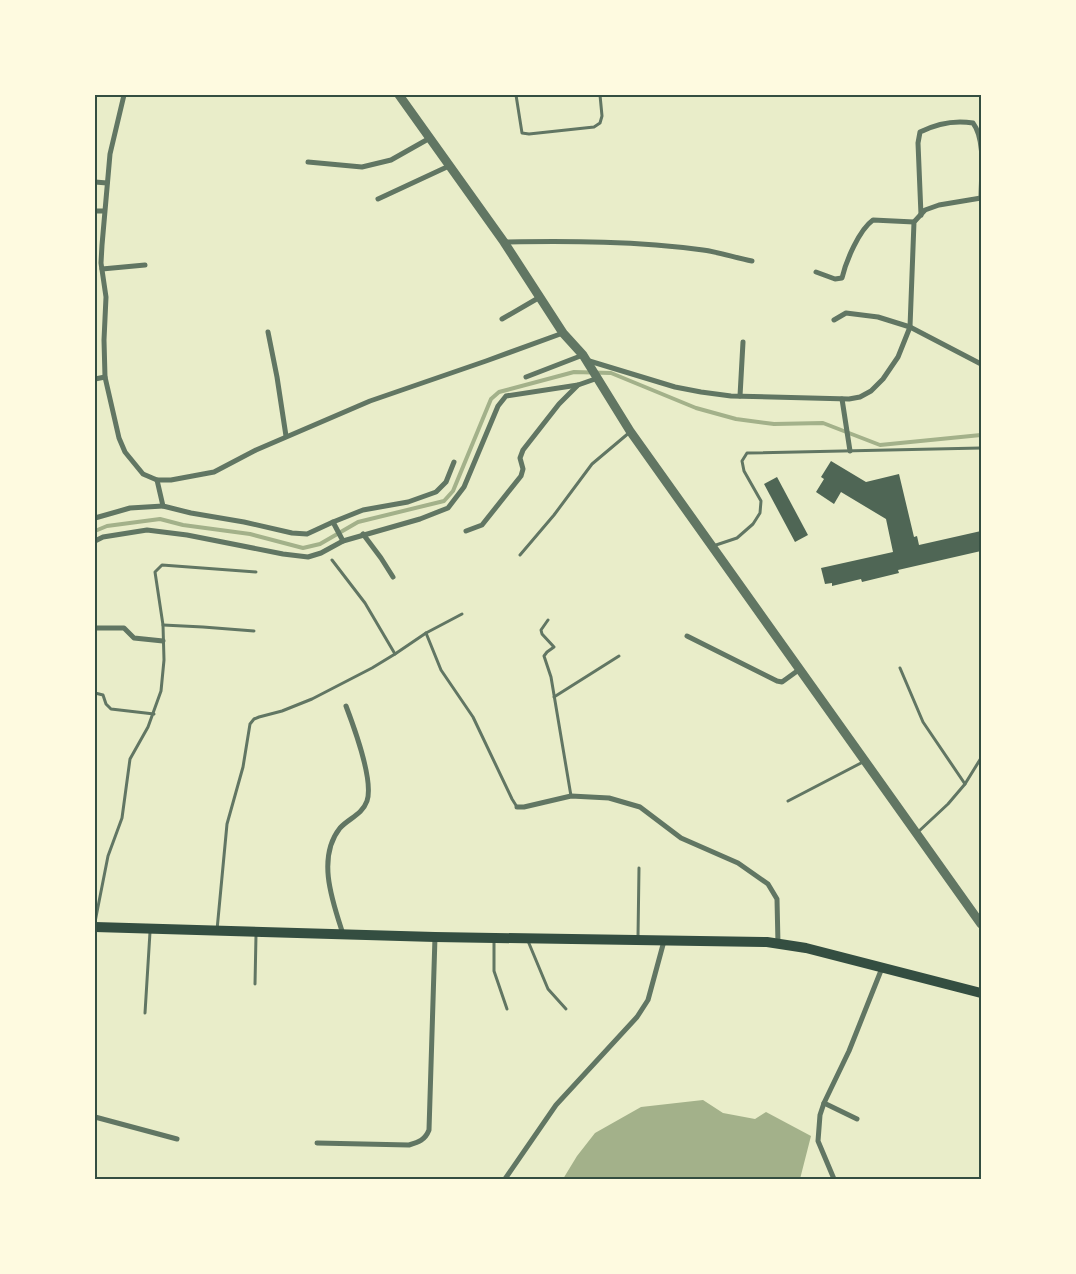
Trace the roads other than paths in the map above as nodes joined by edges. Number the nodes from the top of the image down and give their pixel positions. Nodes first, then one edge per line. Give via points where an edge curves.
1 (124, 95) edge
2 (399, 95) edge
3 (516, 95) edge
4 (600, 95) edge
5 (430, 138) junction
6 (308, 162) dead end
7 (450, 166) junction
8 (95, 182) edge
9 (107, 183) junction
10 (981, 198) edge
11 (378, 199) dead end
12 (95, 211) edge
13 (104, 211) junction
14 (921, 215) junction
15 (914, 222) junction
16 (504, 242) junction
17 (752, 262) dead end
18 (98, 263) edge
19 (145, 265) dead end
20 (102, 269) junction
21 (816, 272) dead end
22 (540, 297) junction
23 (502, 319) dead end
24 (834, 320) dead end
25 (910, 327) junction
26 (268, 332) dead end
27 (563, 333) junction
28 (743, 342) dead end
29 (585, 359) junction
30 (981, 364) edge
31 (597, 376) junction
32 (106, 377) junction
33 (526, 378) dead end
34 (95, 379) edge
35 (578, 385) junction
36 (740, 396) junction
37 (842, 399) junction
38 (630, 431) junction
39 (286, 436) junction
40 (981, 448) edge
41 (850, 451) junction
42 (454, 462) dead end
43 (157, 480) junction
44 (164, 506) junction
45 (95, 518) edge
46 (334, 524) junction
47 (466, 531) dead end
48 (363, 534) junction
49 (95, 541) edge
50 (343, 541) junction
51 (712, 546) junction
52 (520, 555) dead end
53 (332, 560) dead end
54 (256, 572) dead end
55 (393, 577) dead end
56 (462, 614) dead end
57 (548, 620) dead end
58 (163, 625) junction
59 (95, 628) edge
60 (254, 631) dead end
61 (426, 633) junction
62 (687, 636) dead end
63 (163, 641) junction
64 (395, 654) junction
65 (619, 656) dead end
66 (900, 668) dead end
67 (800, 670) junction
68 (95, 693) edge
69 (554, 697) junction
70 (346, 706) dead end
71 (154, 714) junction
72 (981, 758) edge
73 (865, 762) junction
74 (965, 784) junction
75 (571, 796) junction
76 (788, 801) dead end
77 (517, 807) joint
78 (916, 834) junction
79 (639, 868) dead end
80 (95, 922) edge
81 (981, 924) edge
82 (95, 927) edge
83 (150, 928) junction
84 (217, 930) junction
85 (256, 932) junction
86 (343, 934) junction
87 (435, 937) junction
88 (494, 937) junction
89 (527, 938) junction
90 (638, 940) junction
91 (664, 941) junction
92 (778, 944) junction
93 (882, 967) junction
94 (255, 984) dead end
95 (981, 993) edge
96 (566, 1009) dead end
97 (507, 1010) dead end
98 (145, 1013) dead end
99 (824, 1103) junction
100 (95, 1117) edge
101 (857, 1119) dead end
102 (177, 1139) dead end
103 (317, 1144) dead end
104 (504, 1179) edge
105 (834, 1179) edge

1 - 9 street via 110,154
2 - 5 street
3 - 4 lane via 522,133 529,134 594,127 602,116
5 - 6 street via 391,160 362,167
5 - 7 street
7 - 11 street
7 - 16 street
8 - 9 street
9 - 13 street
10 - 14 street via 939,205
10 - 14 street via 981,153 978,130 973,122 932,126 920,132 918,143
12 - 13 street
13 - 18 street
14 - 15 street
15 - 21 street via 873,220 866,225 842,278 835,279
15 - 25 street
16 - 17 street via 633,243 704,250
16 - 22 street
18 - 20 street
19 - 20 street
20 - 32 street via 106,297
22 - 23 street
22 - 27 street
24 - 25 street via 846,313 878,317
25 - 30 street
25 - 37 street via 898,357 871,391 860,397
26 - 39 street
27 - 29 street
27 - 39 street via 370,401
28 - 36 street
29 - 31 street
29 - 33 street
29 - 36 street via 676,387
31 - 35 street
31 - 38 street
32 - 34 street
32 - 43 street via 118,438 143,474
35 - 47 street via 523,450 521,476 482,525
35 - 48 street via 506,396 498,406 464,487 448,508 420,520
36 - 37 street
37 - 41 street
38 - 51 street
38 - 52 lane via 592,464
39 - 43 street via 214,472
40 - 41 lane
41 - 51 lane via 747,453 742,461 744,471 761,501 760,513 754,524 737,538
42 - 46 street via 446,482 436,492 408,502 363,510
43 - 44 street
44 - 45 street via 130,508
44 - 46 street via 292,533 307,534
46 - 50 street
48 - 50 street
48 - 55 street
49 - 50 street via 147,530 308,557
51 - 67 street
53 - 64 lane via 364,603
54 - 58 lane via 158,567 155,572
56 - 61 lane
57 - 69 lane via 542,634 554,647 544,656
58 - 60 lane
58 - 63 lane
59 - 63 street via 124,628 134,638
61 - 64 lane
61 - 77 lane via 441,670 473,716
62 - 67 street via 777,681 782,682
63 - 71 lane via 161,691
64 - 84 lane via 312,699 266,714 250,724 243,767 227,824
65 - 69 lane
66 - 74 lane via 923,722
67 - 73 street
68 - 71 lane via 104,695 111,709
69 - 75 lane
70 - 86 street via 358,740 369,791 362,810 341,828 332,843 328,863 329,888
71 - 80 lane via 130,759 122,818 108,856
72 - 74 lane
73 - 76 lane
73 - 78 street
74 - 78 lane
75 - 77 street
75 - 92 street via 609,798 640,807 681,838 755,874 768,884 777,899
78 - 81 street
79 - 90 lane
82 - 83 main road
83 - 84 main road
83 - 98 lane
84 - 85 main road
85 - 86 main road
85 - 94 lane
86 - 87 main road
87 - 88 main road
87 - 103 street via 429,1130 426,1137 409,1145
88 - 89 main road
88 - 97 lane via 494,971
89 - 90 main road
89 - 96 lane via 548,990
90 - 91 main road
91 - 92 main road
91 - 104 street via 648,1000 637,1017 556,1105
92 - 93 main road
93 - 95 main road
93 - 99 street via 850,1050
99 - 101 street
99 - 105 street via 818,1141
100 - 102 street

